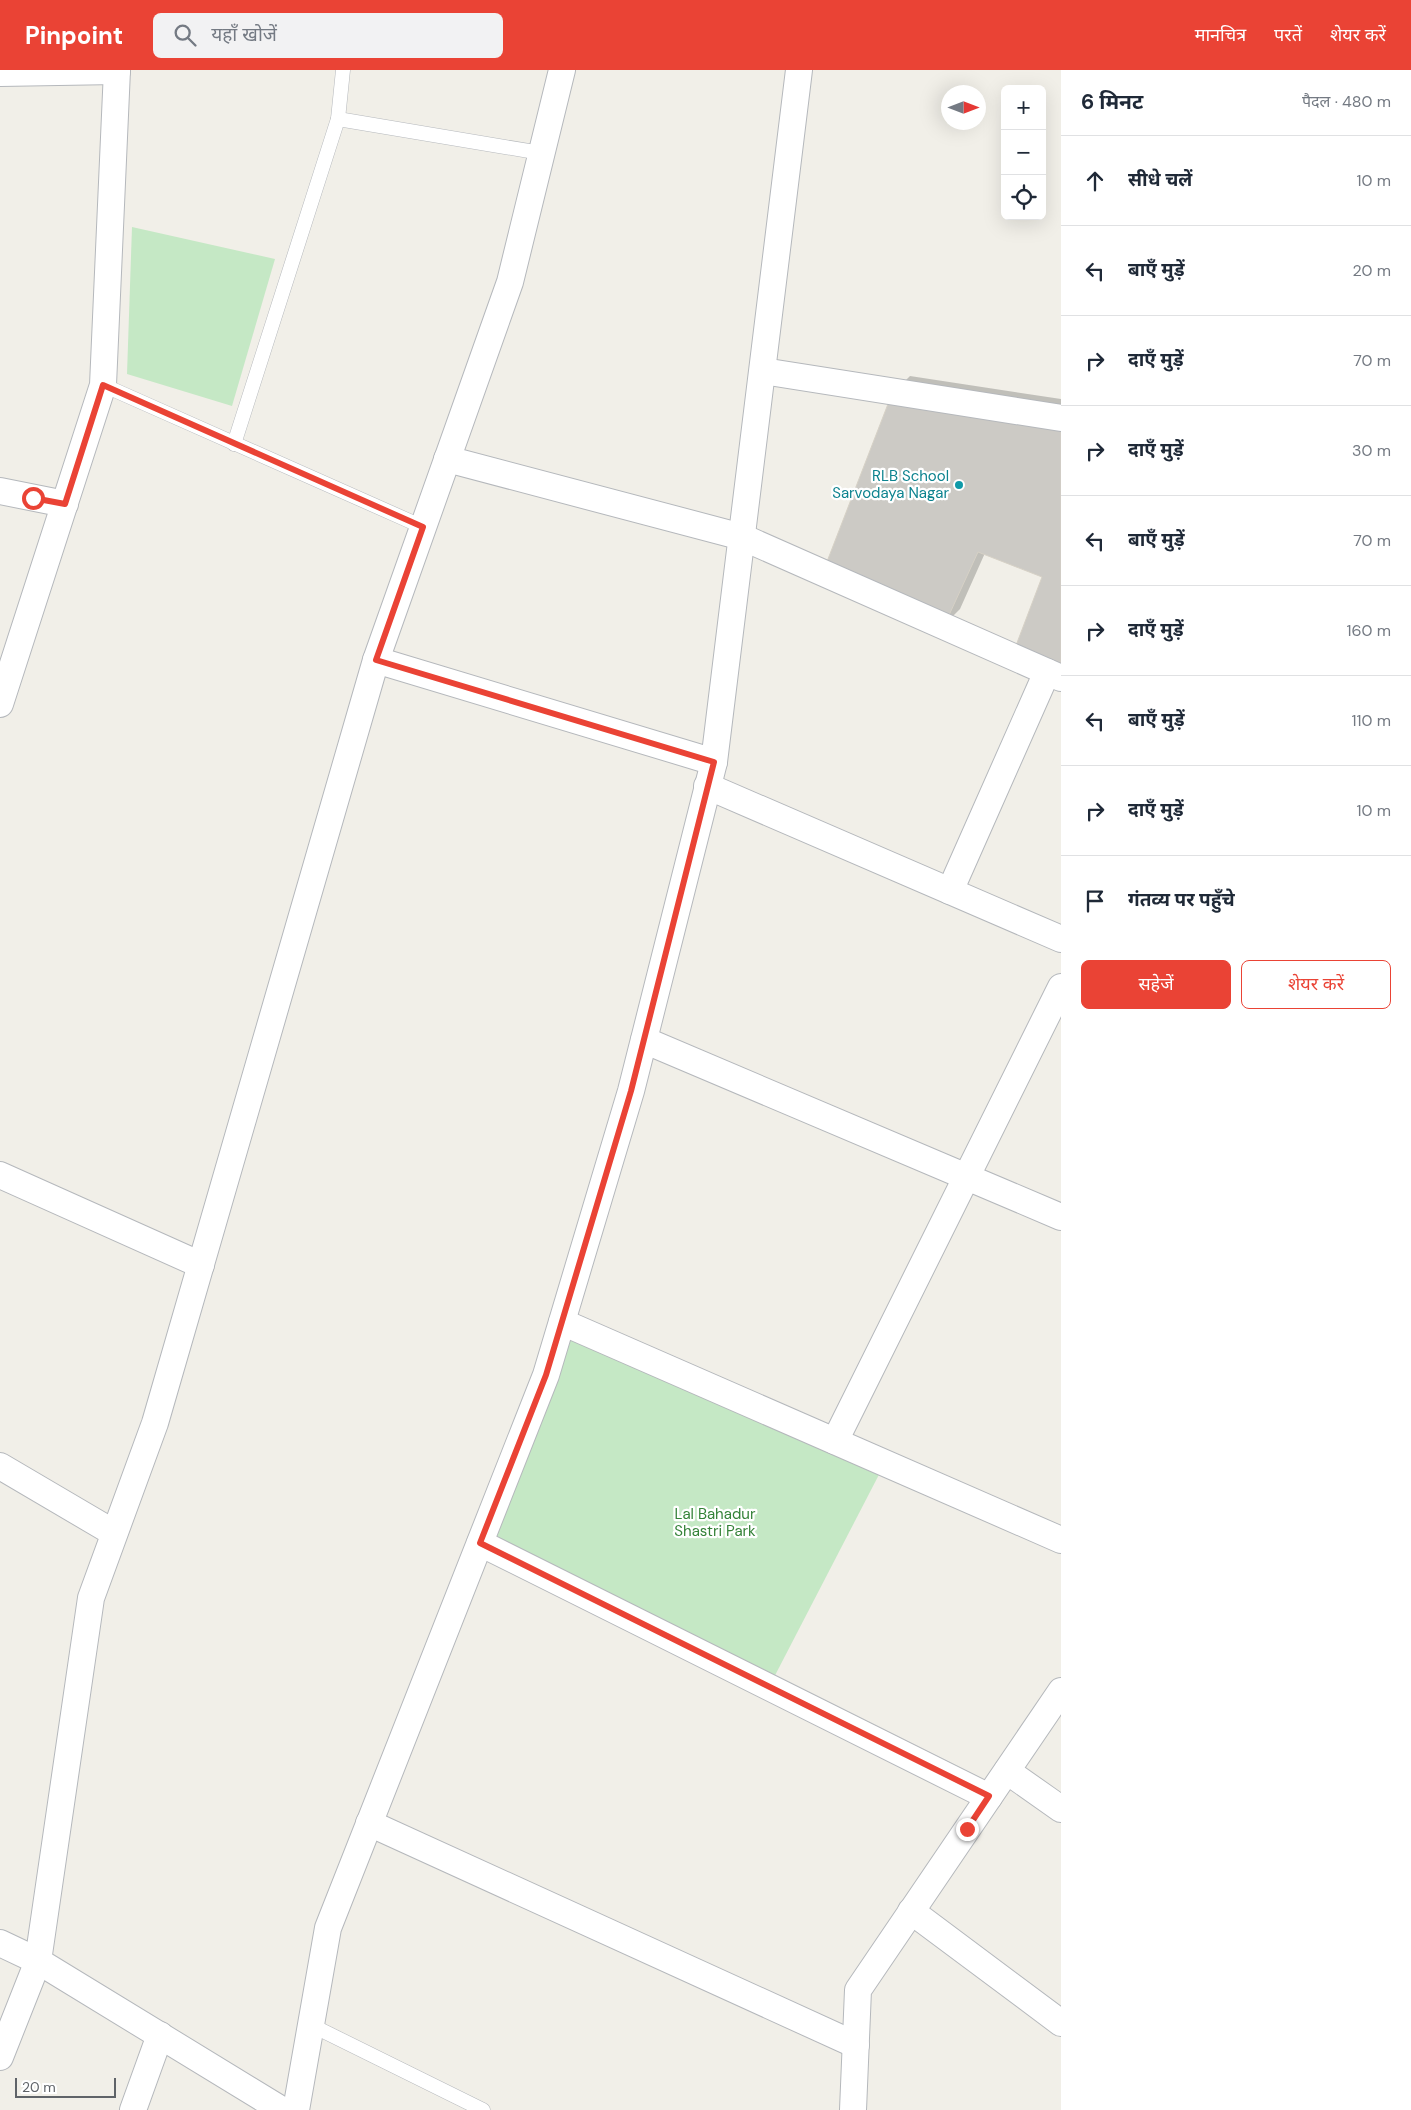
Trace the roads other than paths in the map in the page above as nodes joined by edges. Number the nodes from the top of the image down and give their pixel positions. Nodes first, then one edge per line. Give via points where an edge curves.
1 (343, 70) edge
2 (562, 70) edge
3 (799, 70) edge
4 (117, 71) edge
5 (0, 73) edge
6 (338, 119) junction
7 (541, 154) junction
8 (763, 371) junction
9 (103, 385) junction
10 (1061, 418) edge
11 (234, 444) junction
12 (447, 459) junction
13 (0, 491) edge
14 (65, 504) junction
15 (423, 527) junction
16 (742, 536) junction
17 (376, 660) junction
18 (1054, 675) edge
19 (0, 704) edge
20 (710, 774) junction
21 (950, 891) junction
22 (1061, 939) edge
23 (1061, 987) edge
24 (644, 1040) junction
25 (0, 1175) edge
26 (966, 1177) junction
27 (1061, 1217) edge
28 (201, 1265) junction
29 (562, 1322) junction
30 (834, 1441) junction
31 (0, 1466) edge
32 (114, 1533) junction
33 (1061, 1540) edge
34 (480, 1543) junction
35 (1061, 1691) edge
36 (1007, 1771) junction
37 (989, 1796) junction
38 (1061, 1809) edge
39 (369, 1823) junction
40 (911, 1911) junction
41 (0, 1943) edge
42 (38, 1961) junction
43 (1061, 2023) edge
44 (311, 2025) junction
45 (160, 2035) junction
46 (856, 2045) junction
47 (0, 2057) edge
48 (857, 2107) edge
49 (133, 2110) edge
50 (282, 2110) edge
51 (296, 2110) edge
52 (483, 2110) edge

1 - 6 lane
2 - 7 street
3 - 8 street
4 - 5 street
4 - 9 street
6 - 7 lane
6 - 11 lane
7 - 12 street via 510,282
8 - 10 street
8 - 16 street
9 - 11 lane
9 - 14 street
11 - 15 lane
12 - 15 street
12 - 16 street
13 - 14 street
14 - 19 street
15 - 17 street
16 - 18 street
16 - 20 street
17 - 20 street
17 - 28 street
18 - 21 street
20 - 21 street
20 - 24 street
21 - 22 street
23 - 26 street
24 - 26 street
24 - 29 street
25 - 28 street
26 - 27 street
26 - 30 street
28 - 32 street via 155,1423
29 - 30 street
29 - 34 street via 546,1375
30 - 33 street
31 - 32 street
32 - 42 street via 91,1598
34 - 37 street
34 - 39 street
35 - 36 street
36 - 37 street
36 - 38 street
37 - 40 street
39 - 44 street via 328,1928
39 - 46 street
40 - 43 street
40 - 46 street via 858,1990
41 - 42 street
42 - 45 street
42 - 47 street
44 - 51 street
44 - 52 lane
45 - 49 street
45 - 50 street
46 - 48 street

